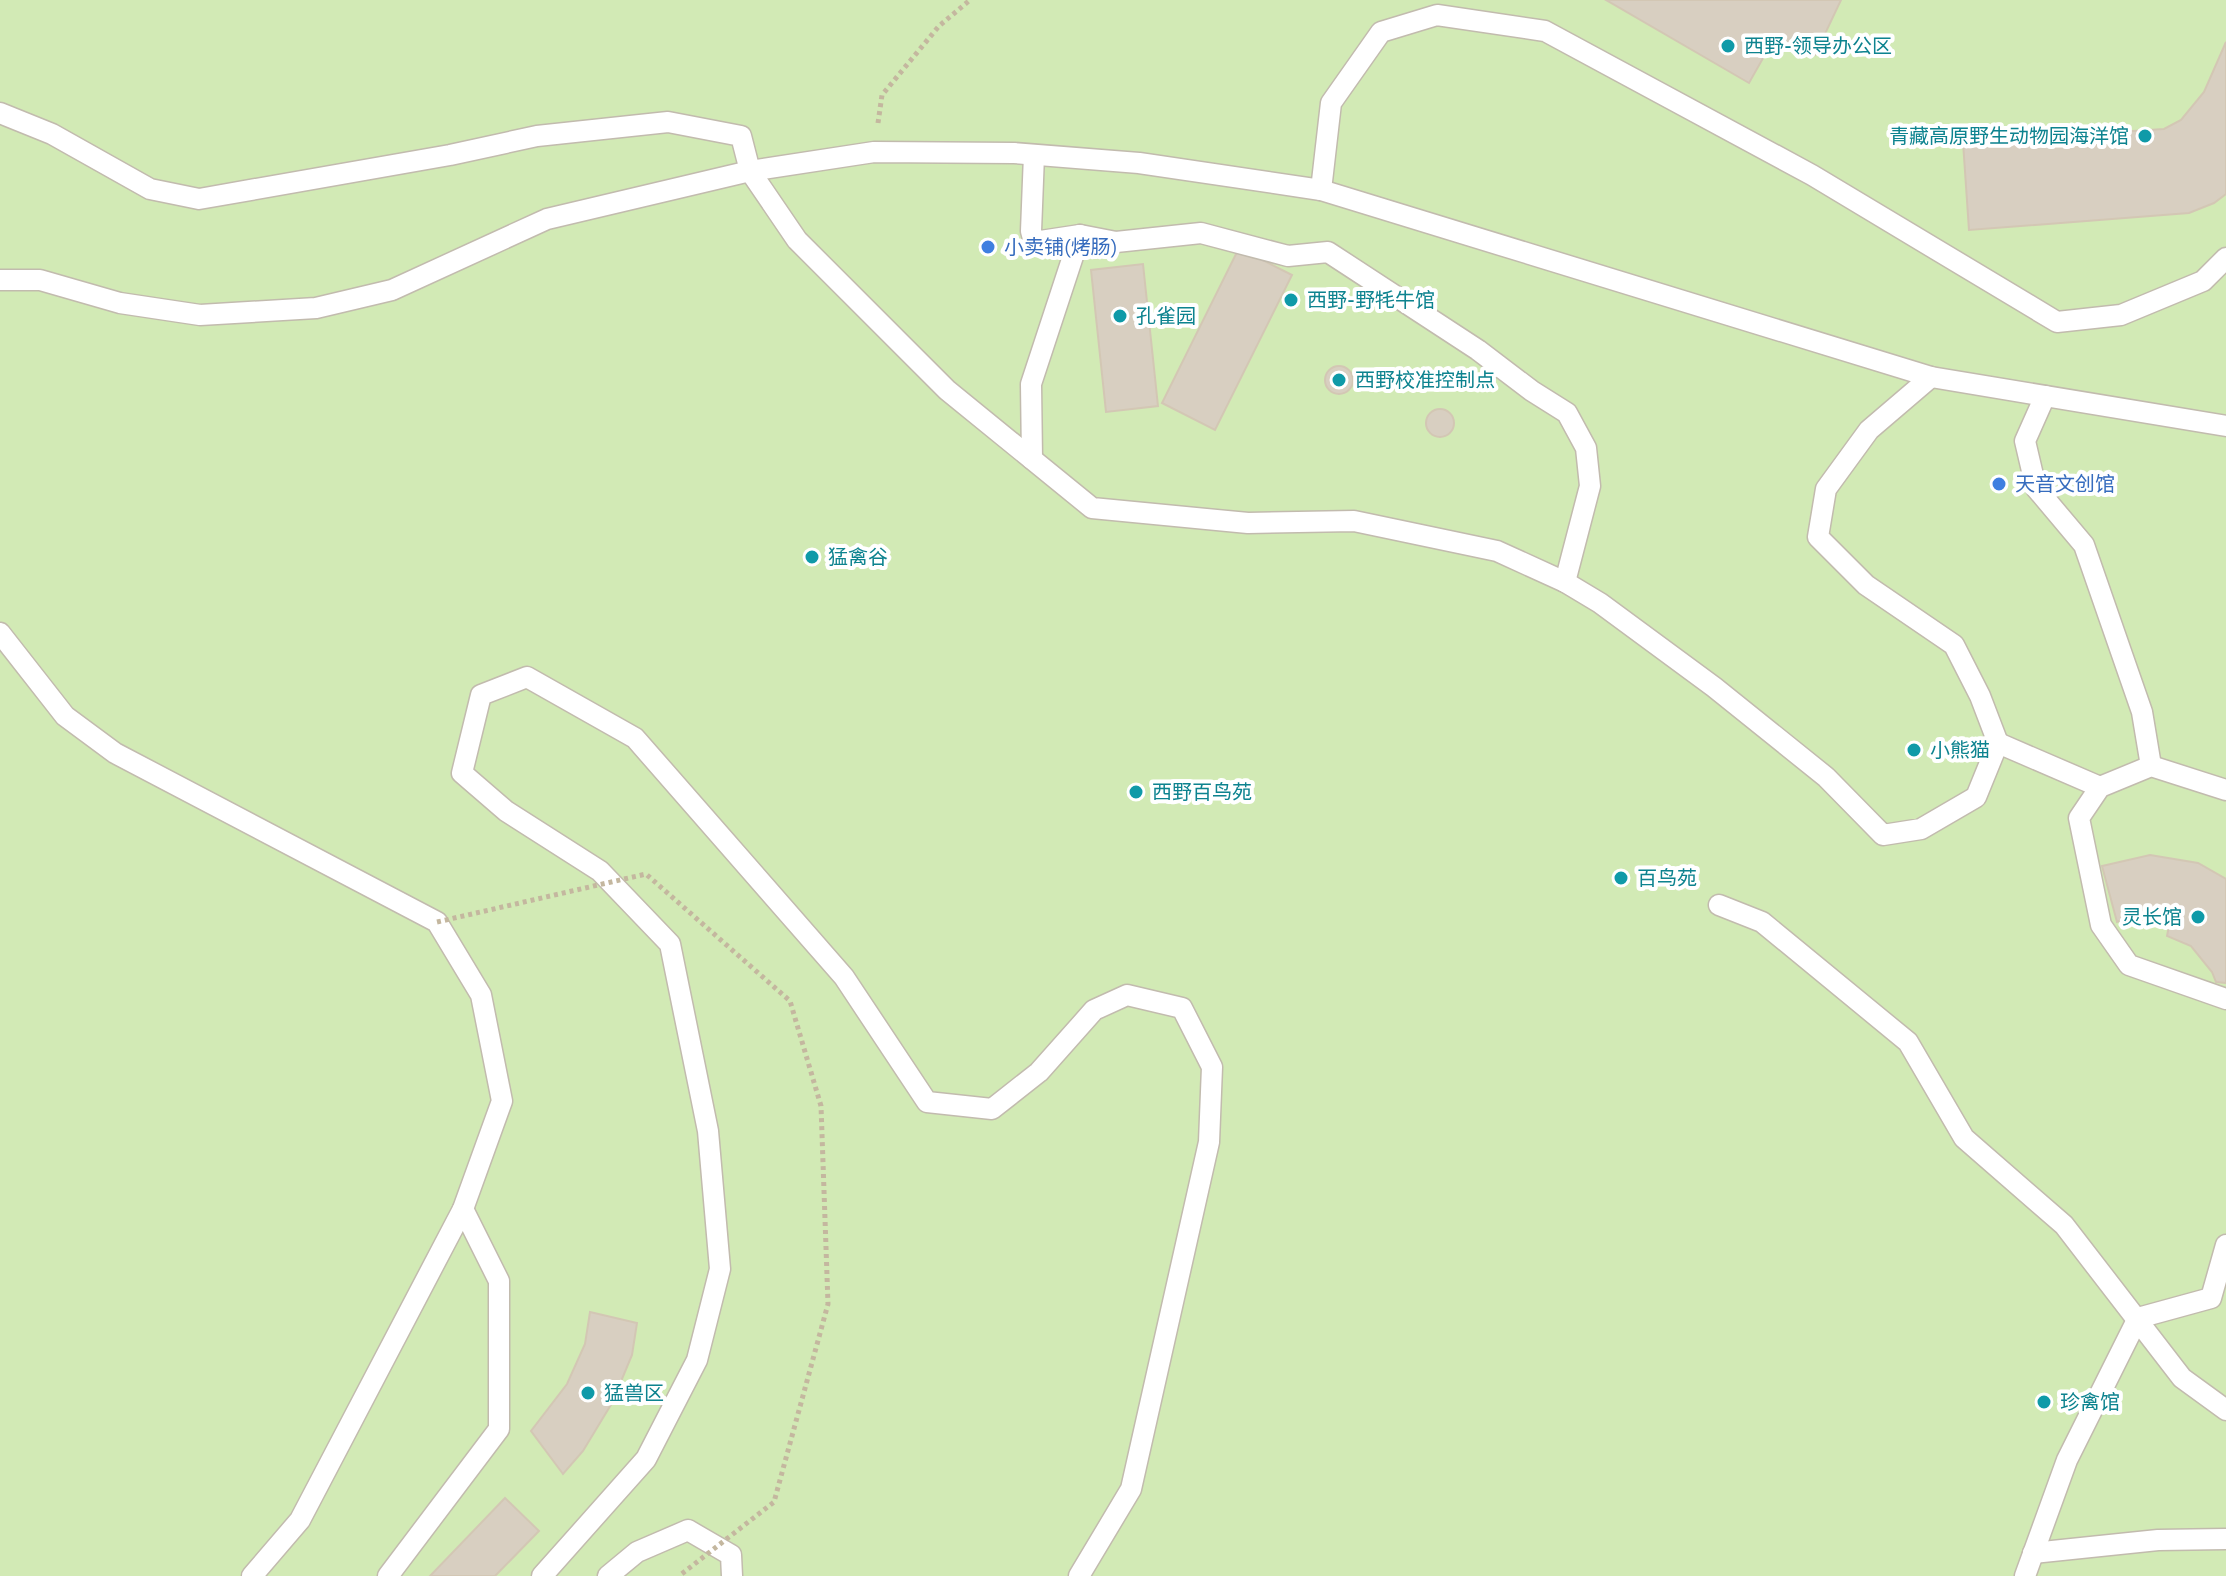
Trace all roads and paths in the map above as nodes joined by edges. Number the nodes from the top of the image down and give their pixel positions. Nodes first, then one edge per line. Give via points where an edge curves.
1 (970, 0) edge
2 (0, 113) edge
3 (874, 152) junction
4 (1034, 155) junction
5 (750, 171) junction
6 (1321, 190) junction
7 (1080, 235) junction
8 (2226, 258) edge
9 (0, 280) edge
10 (1931, 377) junction
11 (2045, 396) junction
12 (2226, 426) edge
13 (1032, 459) junction
14 (1565, 582) junction
15 (0, 633) edge
16 (1998, 743) junction
17 (2151, 766) junction
18 (2100, 787) junction
19 (2226, 790) edge
20 (1719, 905) dead end
21 (437, 922) junction
22 (2226, 999) edge
23 (463, 1209) junction
24 (2226, 1245) edge
25 (2138, 1318) junction
26 (2226, 1410) edge
27 (2226, 1539) edge
28 (2033, 1553) junction
29 (252, 1576) edge
30 (388, 1576) edge
31 (542, 1576) edge
32 (608, 1576) edge
33 (679, 1576) edge
34 (732, 1576) edge
35 (1079, 1576) edge
36 (2025, 1576) edge

1 - 3 path via 939,26 882,95
2 - 5 lane via 52,134 150,189 199,199 537,136 668,122 741,136
3 - 4 lane
3 - 5 lane
4 - 6 lane via 1139,163
4 - 7 lane via 1034,242
5 - 9 lane via 547,219 392,290 316,308 200,315 120,303 40,280
5 - 13 lane via 797,240 947,390
6 - 8 lane via 1331,103 1381,32 1437,15 1545,31 1812,175 2057,322 2121,315 2203,281
6 - 10 lane
7 - 13 lane via 1031,384
7 - 14 lane via 1116,242 1201,233 1288,256 1328,252 1567,413 1586,448 1590,486
10 - 11 lane
10 - 16 lane via 1869,430 1826,489 1818,537 1866,585 1954,645
11 - 12 lane
11 - 17 lane via 2025,441 2036,488 2084,545 2142,712
13 - 14 lane via 1092,508 1248,523 1354,521 1497,551
14 - 16 lane via 1739,707 1826,777 1883,835 1921,829 1976,797
15 - 21 lane via 65,716 115,753
16 - 18 lane
17 - 18 lane
17 - 19 lane
18 - 22 lane via 2079,818 2101,925 2129,965
20 - 25 lane via 1762,922 1908,1042 1964,1138 2064,1225
21 - 23 lane via 481,995 502,1101
21 - 33 path, bridge via 646,874 790,1001 821,1106 828,1304 774,1502
23 - 29 lane via 300,1520
23 - 30 lane via 499,1281 499,1429
24 - 25 lane via 2211,1298
25 - 26 lane via 2182,1378
25 - 28 lane via 2067,1460
27 - 28 lane
28 - 36 lane
31 - 35 lane via 646,1459 697,1360 720,1269 708,1131 670,944 600,871 506,811 462,773 481,695 527,677 635,738 844,977 927,1102 992,1109 1039,1072 1094,1010 1127,995 1182,1008 1212,1067 1209,1142 1131,1489
32 - 34 lane via 637,1552 688,1530 731,1555

